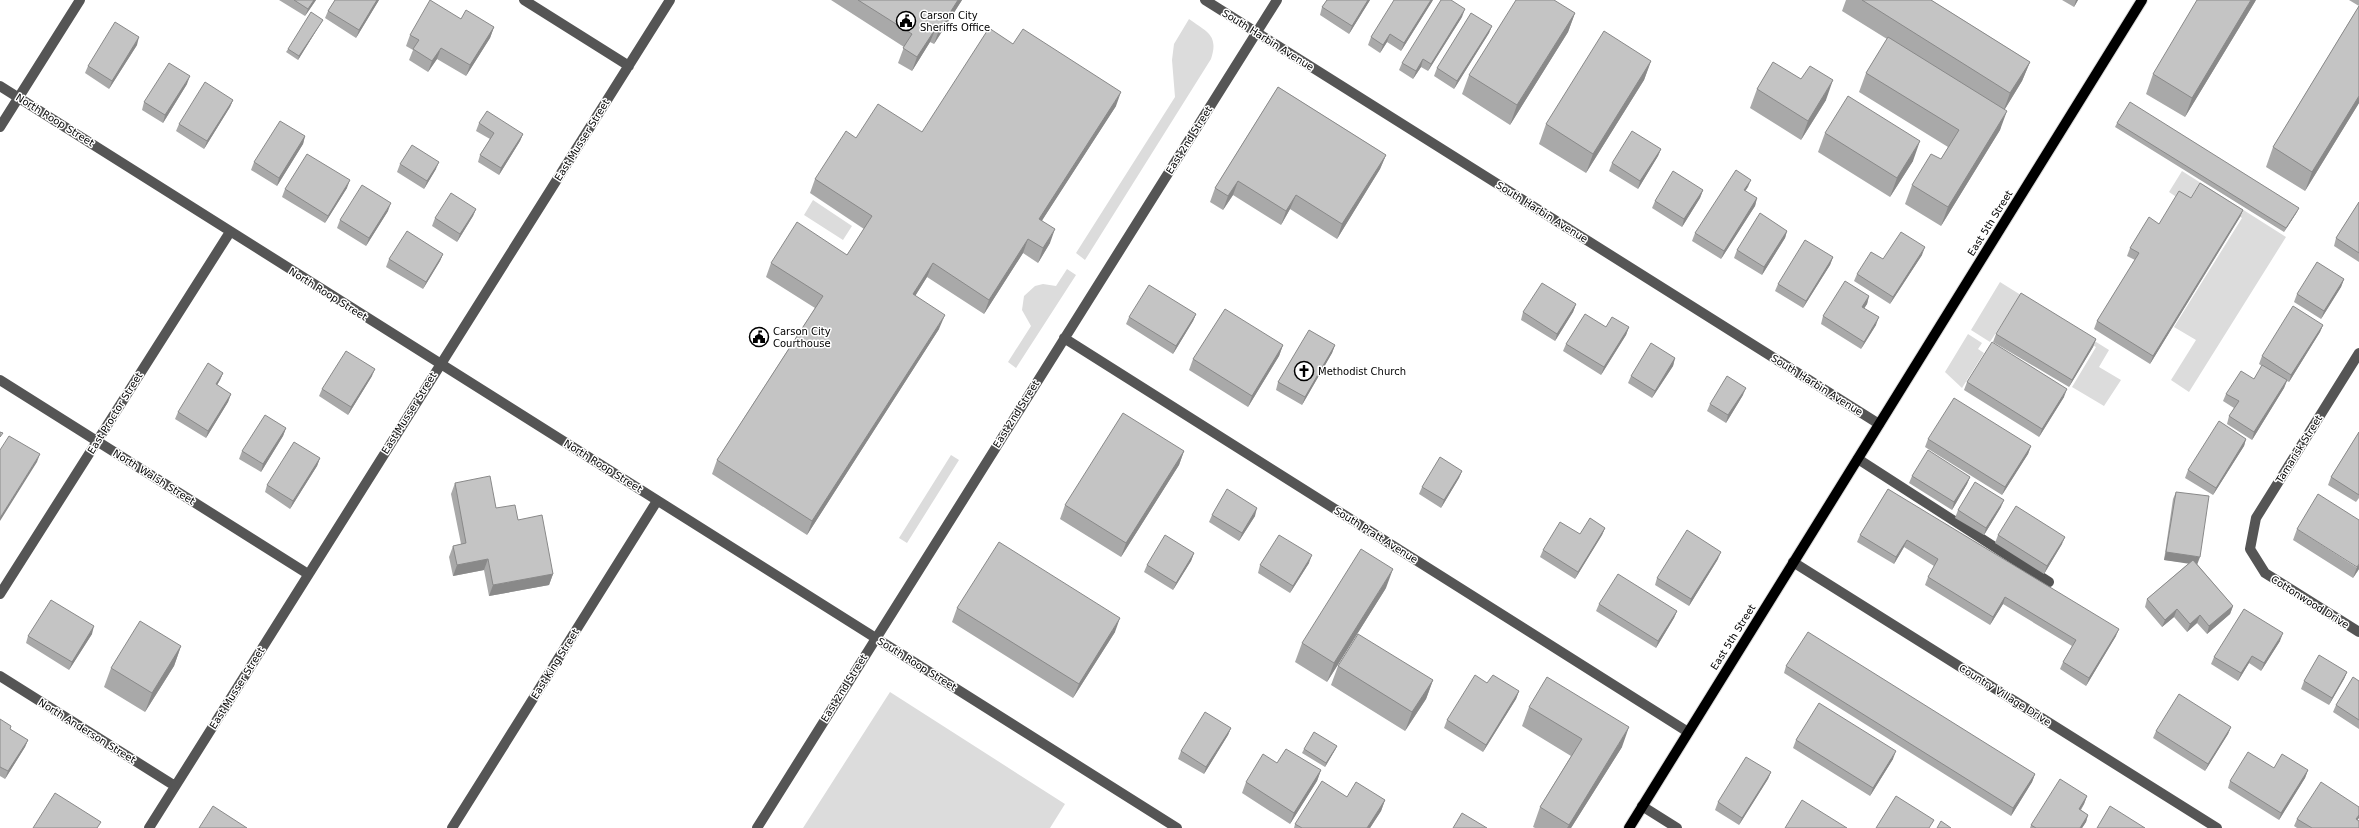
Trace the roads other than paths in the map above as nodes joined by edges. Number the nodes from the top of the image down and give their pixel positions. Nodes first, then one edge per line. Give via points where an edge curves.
1 (80, 0) edge
2 (524, 0) edge
3 (670, 0) edge
4 (1205, 0) edge
5 (1277, 0) edge
6 (2142, 0) edge
7 (1256, 32) junction
8 (629, 66) junction
9 (0, 86) edge
10 (19, 98) junction
11 (0, 127) edge
12 (230, 232) junction
13 (1064, 338) junction
14 (2359, 353) edge
15 (440, 364) junction
16 (0, 380) edge
17 (1879, 424) junction
18 (97, 441) junction
19 (1858, 459) junction
20 (657, 501) junction
21 (2250, 549) joint
22 (1793, 562) junction
23 (308, 574) junction
24 (2048, 582) dead end
25 (0, 594) edge
26 (2359, 632) edge
27 (876, 638) junction
28 (0, 676) edge
29 (1688, 732) junction
30 (175, 786) junction
31 (1642, 806) junction
32 (149, 828) edge
33 (452, 828) edge
34 (757, 828) edge
35 (1177, 828) edge
36 (1629, 828) edge
37 (1677, 828) edge
38 (2218, 828) edge

1 - 10 street
2 - 8 street
3 - 8 street, East Musser Street
4 - 7 street, South Harbin Avenue
5 - 7 street, East 2nd Street
6 - 17 main road, East 5th Street
7 - 13 street, East 2nd Street
7 - 17 street, South Harbin Avenue
8 - 15 street, East Musser Street
9 - 10 street, North Roop Street
10 - 11 street
10 - 12 street, North Roop Street
12 - 15 street, North Roop Street
12 - 18 street, East Proctor Street
13 - 27 street, East 2nd Street
13 - 29 street, South Pratt Avenue
14 - 21 street, Tamarisk Street via 2256,518
15 - 20 street, North Roop Street
15 - 23 street, East Musser Street
16 - 18 street, North Walsh Street
17 - 19 main road, East 5th Street
18 - 23 street, North Walsh Street
18 - 25 street, East Proctor Street
19 - 22 main road, East 5th Street
19 - 24 street
20 - 27 street, South Roop Street
20 - 33 street, East King Street
21 - 26 street, Cottonwood Drive via 2265,573
22 - 29 main road, East 5th Street
22 - 38 street, Country Village Drive
23 - 30 street, East Musser Street
27 - 34 street, East 2nd Street
27 - 35 street, South Roop Street
28 - 30 street, North Anderson Street
29 - 31 main road, East 5th Street
30 - 32 street, East Musser Street
31 - 36 main road, East 5th Street
31 - 37 street

